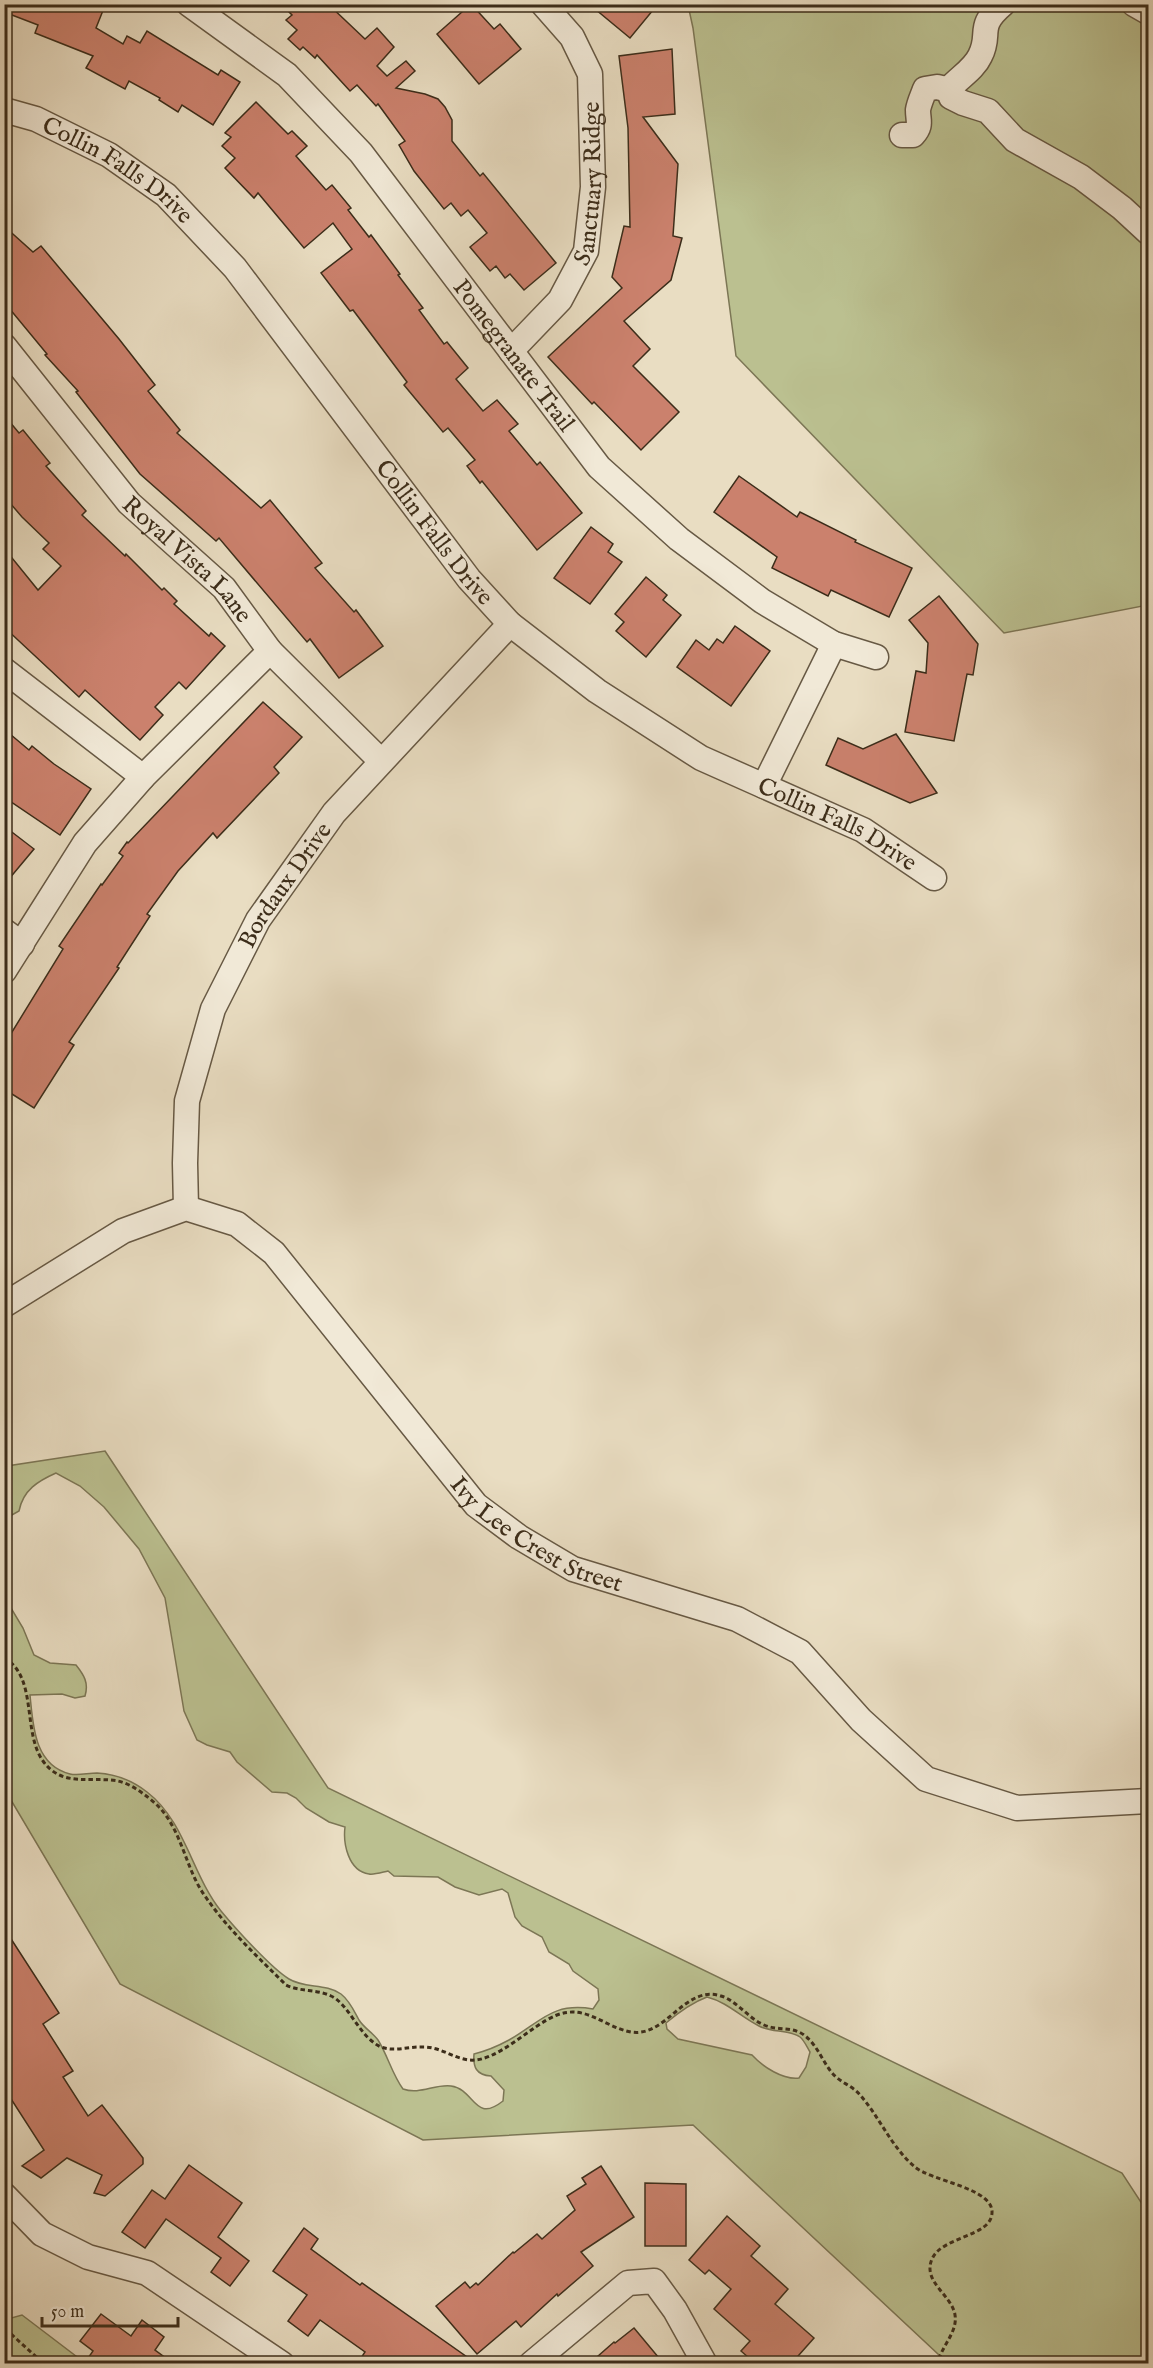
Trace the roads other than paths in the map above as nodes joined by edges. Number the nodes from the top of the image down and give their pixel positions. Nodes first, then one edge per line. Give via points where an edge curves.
1 (189, 4) edge
2 (543, 4) edge
3 (1003, 4) edge
4 (1134, 4) edge
5 (1149, 12) edge
6 (950, 90) junction
7 (4, 110) edge
8 (902, 135) dead end
9 (1149, 232) edge
10 (4, 346) edge
11 (511, 351) junction
12 (510, 624) junction
13 (834, 644) junction
14 (270, 651) junction
15 (876, 657) dead end
16 (4, 670) edge
17 (381, 761) junction
18 (143, 777) junction
19 (764, 786) junction
20 (934, 878) dead end
21 (13, 938) edge
22 (4, 971) edge
23 (186, 1208) junction
24 (4, 1305) edge
25 (1149, 1801) edge
26 (4, 2195) edge
27 (282, 2364) edge
28 (531, 2364) edge
29 (705, 2364) edge

1 - 11 street, Pomegranate Trail via 287,75 361,153
2 - 11 street, Sanctuary Ridge via 572,37 590,74 593,187 586,251 561,300
3 - 6 street via 985,28 983,51
4 - 5 street
6 - 8 street via 925,89 918,110 918,129 913,135
6 - 9 street via 951,97 963,104 987,111 1015,140 1081,177
7 - 12 street, Collin Falls Drive via 36,119 110,155 166,195 235,268 469,579
10 - 14 street, Royal Vista Lane via 129,503 224,588
11 - 13 street, Pomegranate Trail via 599,467 679,539 762,601
12 - 17 street, Bordaux Drive
12 - 19 street, Collin Falls Drive via 597,691 701,758
13 - 15 street, Pomegranate Trail
13 - 19 street
14 - 17 street, Royal Vista Lane
14 - 18 street
16 - 18 street
17 - 23 street, Bordaux Drive via 334,813 258,920 213,1010 187,1101
18 - 21 street via 85,843
19 - 20 street, Collin Falls Drive via 863,830
21 - 22 street
23 - 24 street via 123,1232
23 - 25 street, Ivy Lee Crest Street via 237,1224 274,1253 476,1505 519,1537 573,1569 737,1619 800,1652 861,1720 926,1779 1017,1808
26 - 27 street via 42,2234 88,2257 147,2272
28 - 29 street via 628,2283 654,2282 675,2310

